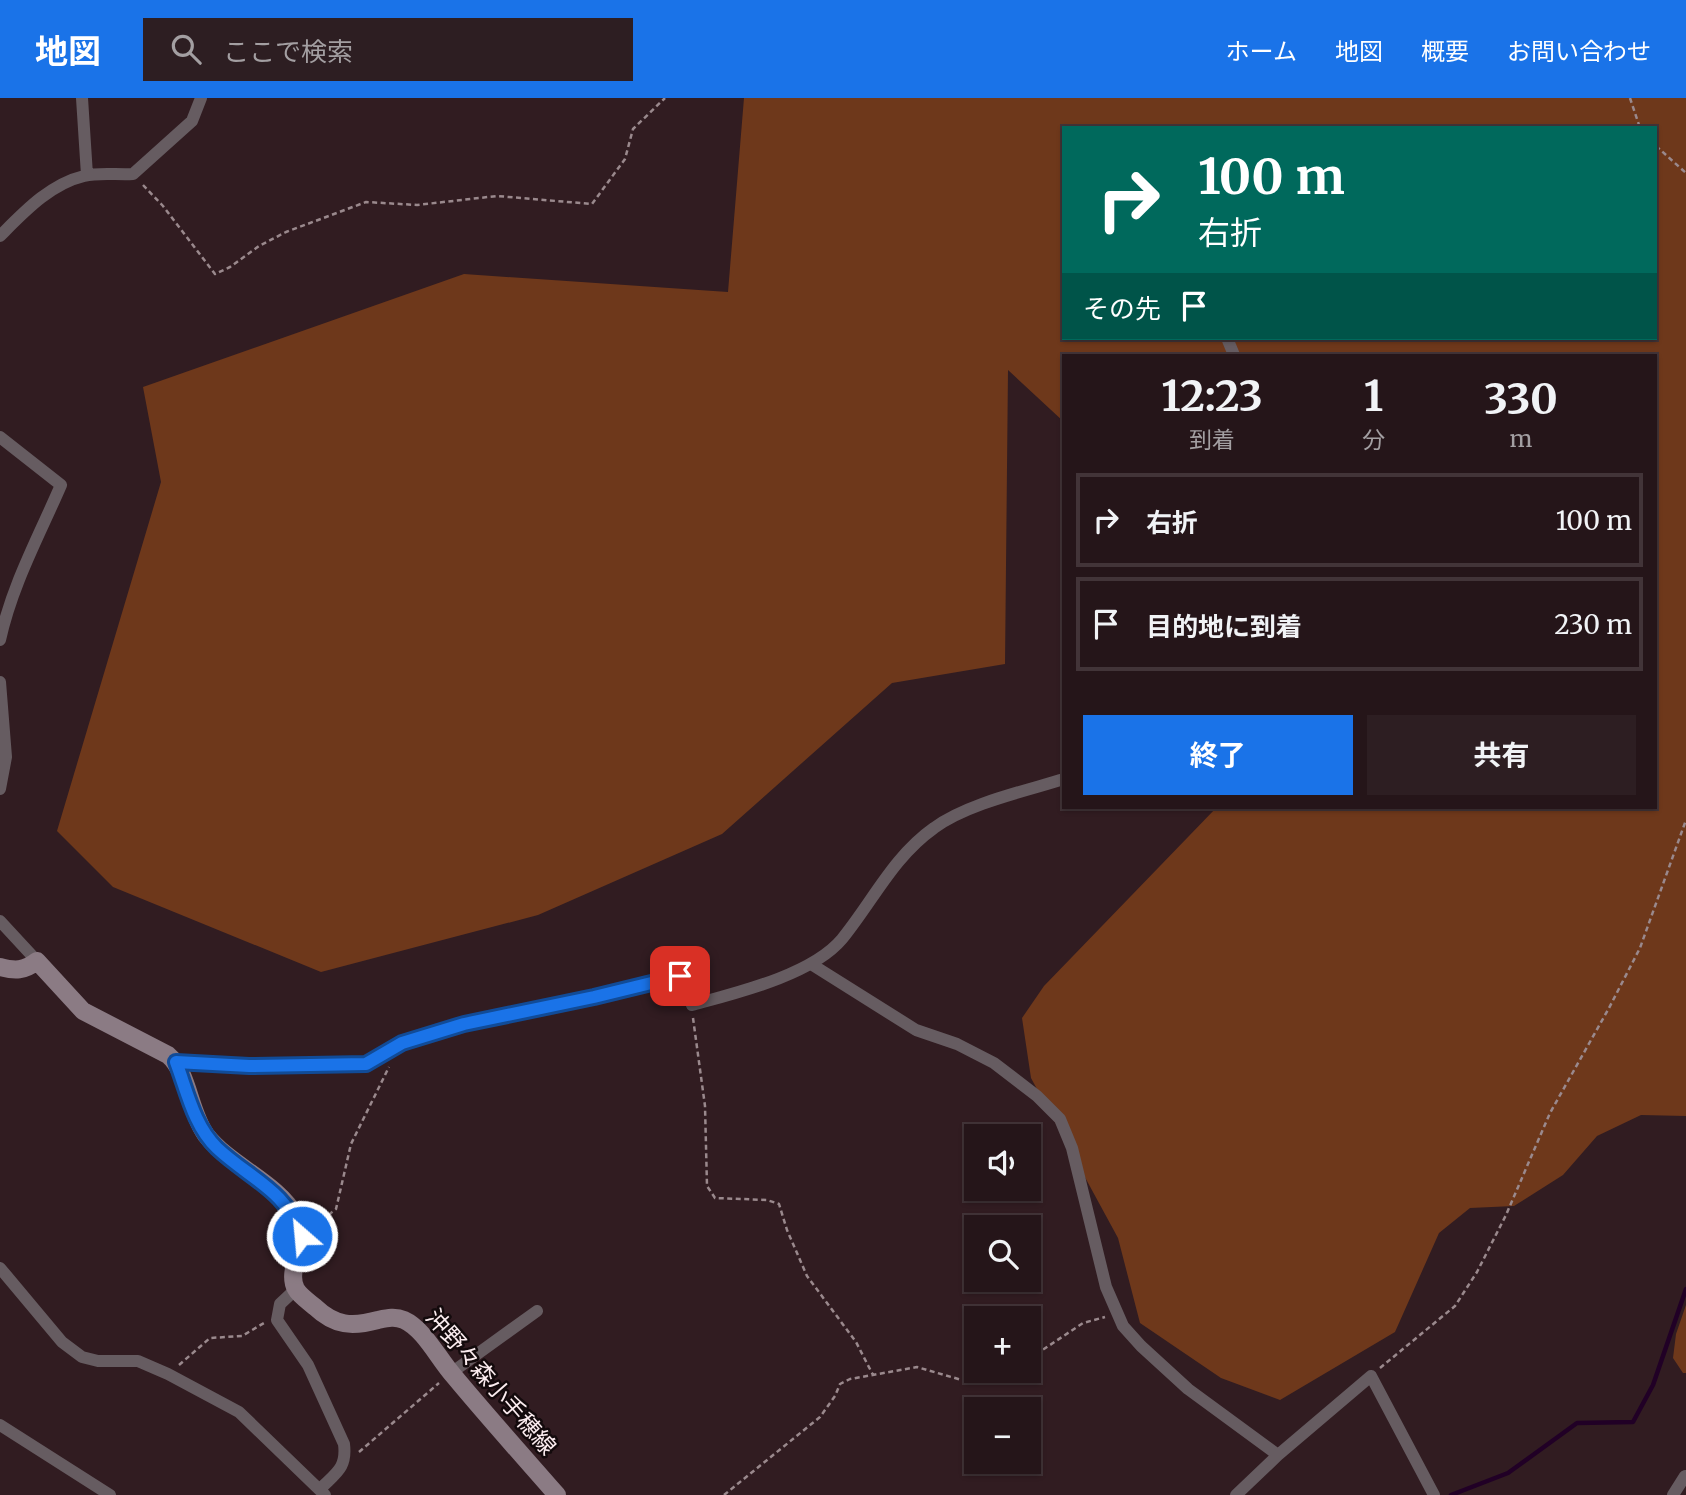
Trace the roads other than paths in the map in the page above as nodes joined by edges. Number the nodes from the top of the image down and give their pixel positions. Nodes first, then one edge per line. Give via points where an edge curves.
1 (82, 98) edge
2 (201, 98) edge
3 (87, 175) junction
4 (0, 236) edge
5 (0, 437) edge
6 (0, 640) edge
7 (0, 682) edge
8 (1062, 780) edge
9 (0, 789) edge
10 (0, 921) edge
11 (37, 961) junction
12 (811, 964) junction
13 (0, 967) edge
14 (176, 1062) junction
15 (0, 1268) edge
16 (296, 1289) junction
17 (537, 1311) dead end
18 (451, 1373) junction
19 (0, 1425) edge
20 (1278, 1455) junction
21 (1685, 1476) edge
22 (323, 1492) edge
23 (110, 1495) edge
24 (557, 1495) edge
25 (1236, 1495) edge
26 (1434, 1495) edge
27 (1673, 1495) edge

1 - 3 street
2 - 3 street via 192,121 133,174
3 - 4 street via 70,180 31,205
5 - 6 street via 61,485 26,561
7 - 9 street via 6,758
8 - 12 street via 981,804 934,827 889,871 841,941
10 - 11 street
11 - 13 main road via 26,970
11 - 14 main road via 83,1011
12 - 14 street via 747,990 692,1005 680,976 464,1024 402,1043 366,1064
12 - 20 street via 915,1030 995,1063 1060,1119 1072,1148 1106,1287 1123,1326 1188,1389
14 - 16 main road via 197,1118 216,1148 283,1201 295,1217 302,1236 292,1274
15 - 22 street via 62,1342 82,1357 138,1361 239,1412
16 - 18 main road, 沖野々森小手穂線 via 326,1318 345,1325 402,1319 414,1327
16 - 22 street via 280,1304 278,1320 308,1365 344,1444 343,1465
17 - 18 street
18 - 24 main road, 沖野々森小手穂線
19 - 23 street
20 - 25 street
20 - 26 street via 1371,1376
21 - 27 street

